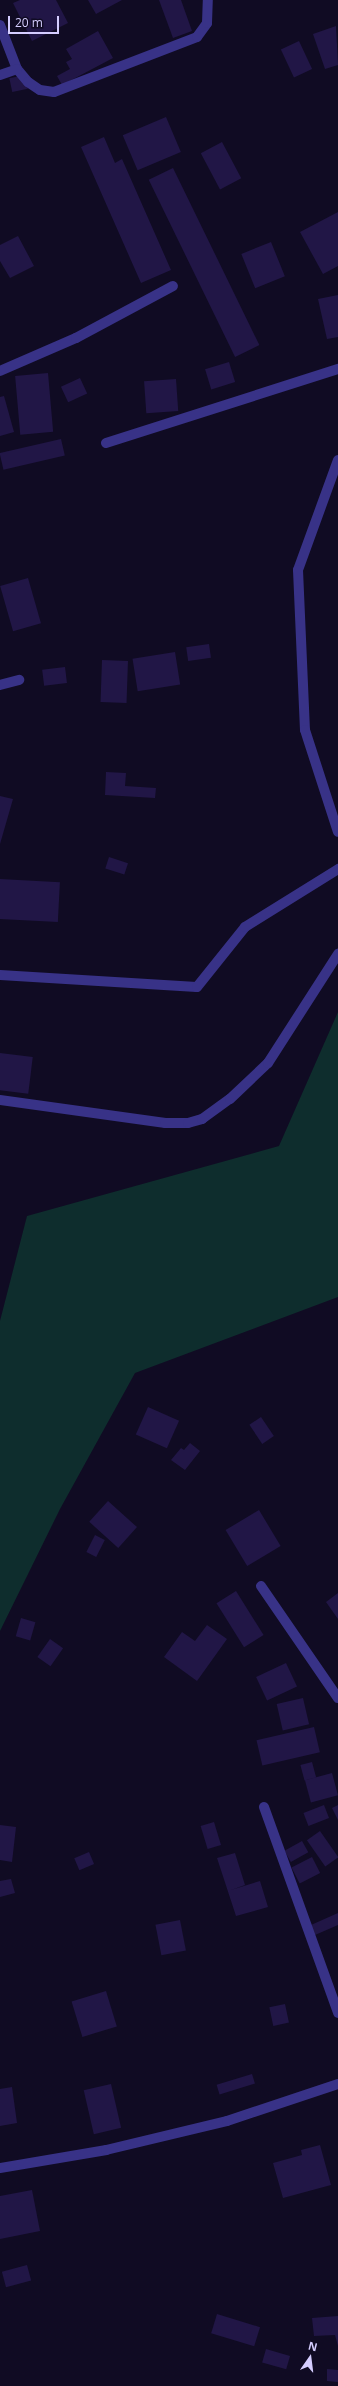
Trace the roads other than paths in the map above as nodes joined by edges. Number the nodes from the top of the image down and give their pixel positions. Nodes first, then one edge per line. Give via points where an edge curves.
1 (208, 0) edge
2 (0, 25) edge
3 (17, 69) junction
4 (0, 75) edge
5 (173, 286) dead end
6 (338, 369) edge
7 (0, 371) edge
8 (106, 443) dead end
9 (338, 460) edge
10 (19, 680) dead end
11 (0, 685) edge
12 (338, 832) edge
13 (338, 869) edge
14 (338, 954) edge
15 (0, 975) edge
16 (0, 1100) edge
17 (261, 1586) dead end
18 (338, 1698) edge
19 (264, 1807) dead end
20 (338, 2013) edge
21 (338, 2084) edge
22 (0, 2168) edge

1 - 3 street via 207,23 196,37 66,89 40,90 28,82
2 - 3 street
3 - 4 street
5 - 7 street via 76,338
6 - 8 street
9 - 12 street via 298,570 305,730
10 - 11 street
13 - 15 street via 245,927 197,987
14 - 16 street via 268,1063 230,1099 202,1118 188,1123 165,1123
17 - 18 street
19 - 20 street
21 - 22 street via 219,2123 106,2150

